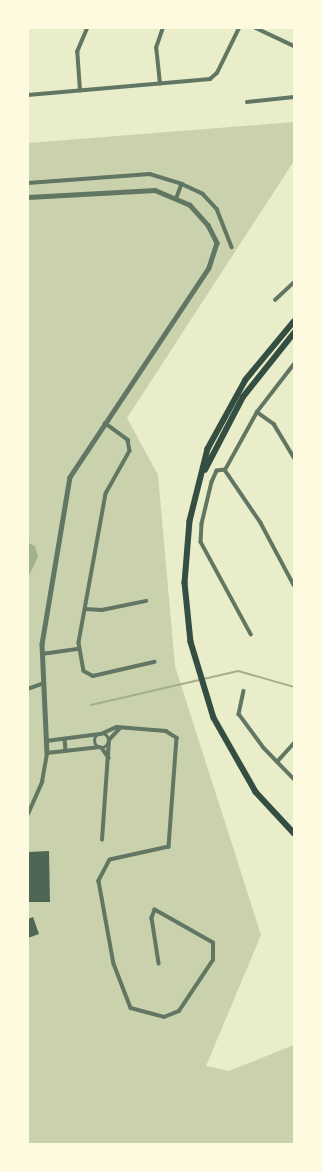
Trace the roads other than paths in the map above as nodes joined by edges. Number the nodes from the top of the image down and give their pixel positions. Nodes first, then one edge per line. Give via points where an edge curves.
1 (87, 28) edge
2 (164, 28) edge
3 (239, 28) edge
4 (256, 28) edge
5 (294, 46) edge
6 (160, 84) junction
7 (80, 90) junction
8 (28, 95) edge
9 (294, 97) edge
10 (247, 102) dead end
11 (28, 183) edge
12 (182, 184) junction
13 (28, 197) edge
14 (177, 198) junction
15 (232, 247) dead end
16 (294, 282) edge
17 (275, 300) dead end
18 (294, 322) edge
19 (294, 332) edge
20 (294, 364) edge
21 (257, 412) junction
22 (104, 423) junction
23 (294, 455) edge
24 (225, 470) junction
25 (197, 488) junction
26 (294, 585) edge
27 (146, 601) dead end
28 (85, 609) junction
29 (251, 634) dead end
30 (80, 650) junction
31 (42, 654) junction
32 (154, 662) dead end
33 (42, 684) junction
34 (28, 688) edge
35 (244, 691) dead end
36 (120, 728) junction
37 (101, 734) junction
38 (65, 739) junction
39 (46, 741) junction
40 (109, 741) junction
41 (294, 743) edge
42 (101, 748) junction
43 (66, 752) junction
44 (47, 753) junction
45 (108, 758) junction
46 (277, 762) junction
47 (294, 779) edge
48 (28, 814) edge
49 (294, 833) edge
50 (102, 840) dead end
51 (159, 962) dead end

1 - 7 street via 77,52
2 - 6 street via 156,48
3 - 6 street via 214,77
4 - 5 street
6 - 7 street
7 - 8 street
9 - 10 street
11 - 12 street via 142,174
12 - 14 street
12 - 15 street via 203,194 217,210
13 - 14 street via 139,188
14 - 22 street via 196,210 215,234 217,253
16 - 17 street
18 - 25 highway via 266,352 237,394 208,450
19 - 25 highway via 243,397
20 - 21 street
21 - 23 street via 271,421
21 - 24 street
22 - 28 street via 128,440 130,452 106,494
22 - 31 street via 68,482
24 - 26 street via 261,523
24 - 29 street via 217,471 212,482 202,524 201,542
25 - 49 highway via 187,540 185,583 195,661 205,696 222,737 245,776
27 - 28 street via 102,610
28 - 30 street
30 - 31 street
30 - 32 street via 84,671 93,676
31 - 33 street
33 - 34 street
33 - 39 street
35 - 46 street via 239,714
36 - 37 street via 110,727
36 - 40 street
36 - 51 street via 166,731 175,735 178,742 169,847 112,859 100,878 112,954 128,1006 164,1017 179,1011 213,960 213,943 155,910 152,918
37 - 38 street
37 - 40 street
37 - 42 street via 95,740
38 - 39 street
38 - 43 street
39 - 44 street
40 - 42 street
40 - 45 street
41 - 46 street
42 - 43 street
42 - 45 street
43 - 44 street
44 - 48 street via 42,782
45 - 50 street
46 - 47 street

